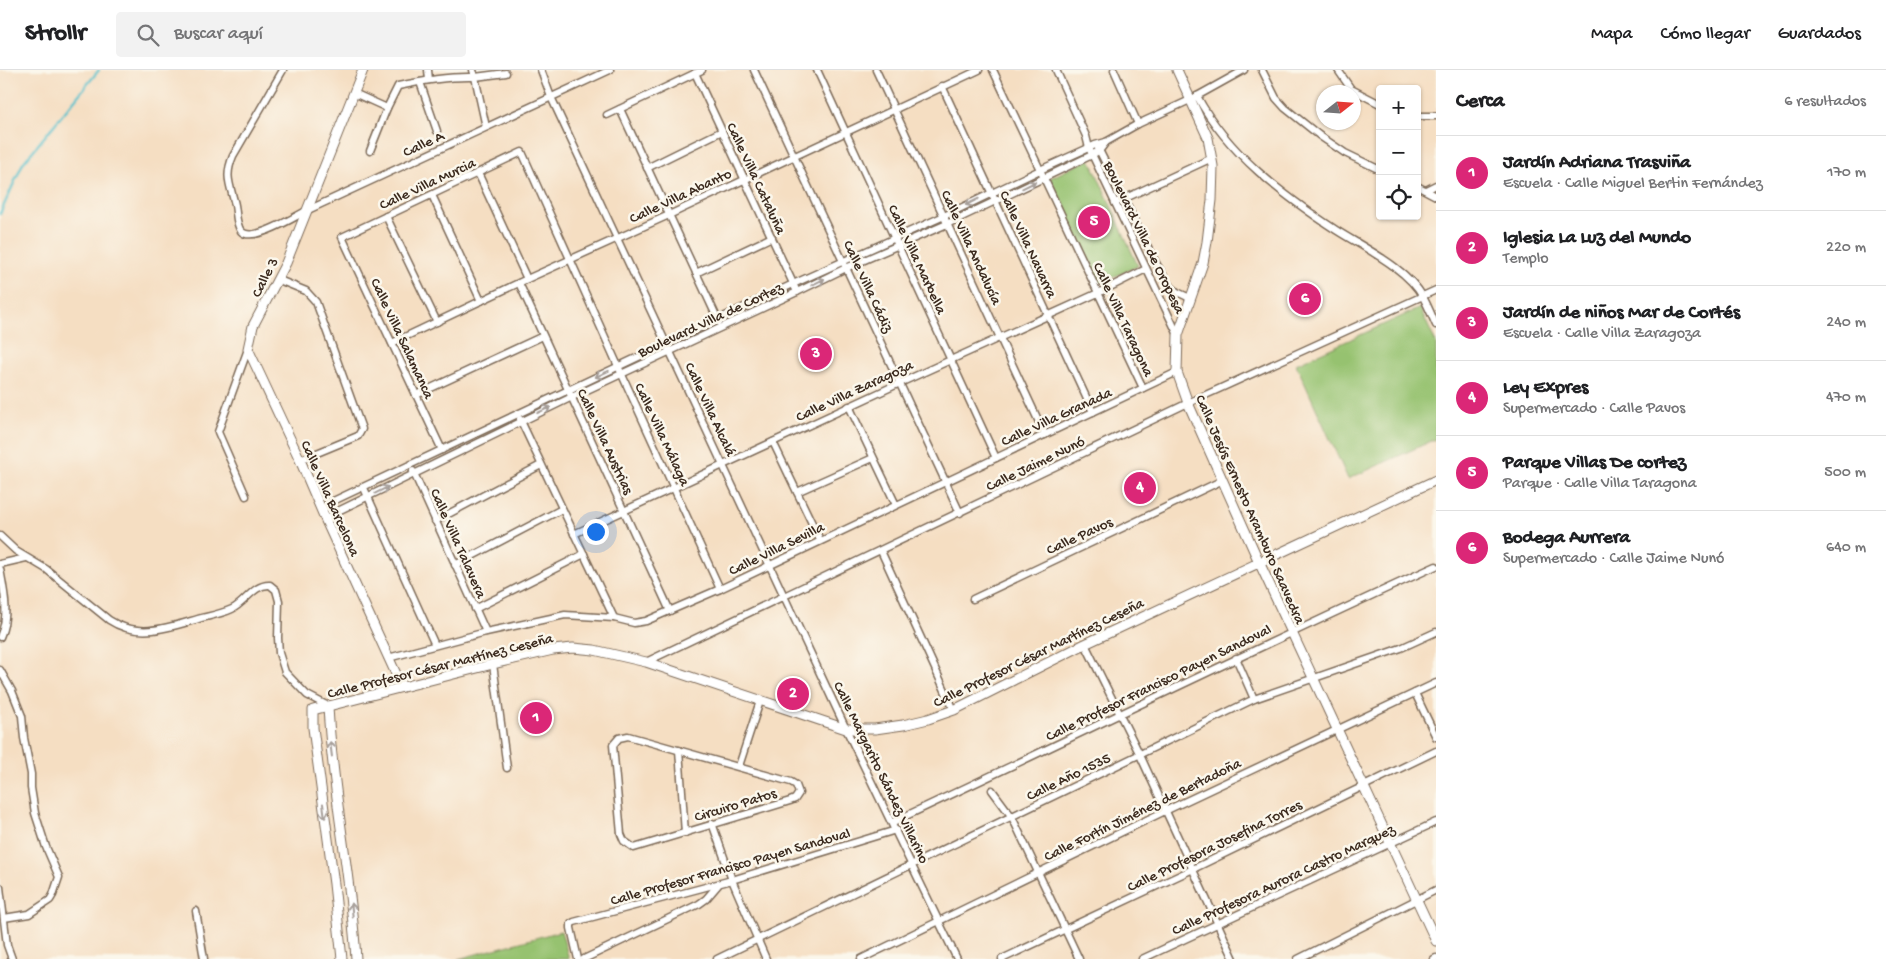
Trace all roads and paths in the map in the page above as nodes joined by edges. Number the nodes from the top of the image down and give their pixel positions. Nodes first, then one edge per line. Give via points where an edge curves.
1 (284, 70) edge
2 (363, 70) edge
3 (428, 70) edge
4 (541, 70) edge
5 (610, 70) edge
6 (754, 70) edge
7 (817, 70) edge
8 (876, 70) edge
9 (979, 70) edge
10 (993, 70) edge
11 (1056, 70) edge
12 (1114, 70) edge
13 (1177, 70) edge
14 (1244, 70) edge
15 (1262, 70) edge
16 (1338, 70) edge
17 (698, 72) edge
18 (506, 73) dead end
19 (474, 74) edge
20 (428, 80) junction
21 (420, 82) junction
22 (942, 86) junction
23 (354, 93) junction
24 (551, 97) junction
25 (1194, 98) junction
26 (1376, 102) edge
27 (387, 108) junction
28 (620, 109) junction
29 (894, 109) junction
30 (607, 115) dead end
31 (1421, 116) edge
32 (1436, 116) edge
33 (1138, 124) junction
34 (486, 127) junction
35 (437, 131) dead end
36 (722, 131) junction
37 (846, 132) junction
38 (1086, 136) junction
39 (1098, 148) junction
40 (370, 152) dead end
41 (522, 152) joint
42 (1090, 152) junction
43 (794, 156) junction
44 (1212, 158) junction
45 (647, 168) junction
46 (1376, 168) edge
47 (1040, 170) junction
48 (478, 173) junction
49 (1044, 178) junction
50 (744, 179) junction
51 (1436, 186) edge
52 (1421, 188) edge
53 (1426, 190) junction
54 (992, 193) junction
55 (432, 195) junction
56 (1436, 196) edge
57 (1124, 199) junction
58 (996, 201) junction
59 (1115, 203) junction
60 (308, 210) junction
61 (669, 215) junction
62 (386, 216) junction
63 (944, 216) junction
64 (947, 224) junction
65 (342, 237) joint
66 (772, 237) junction
67 (617, 238) junction
68 (894, 238) junction
69 (898, 246) junction
70 (571, 259) junction
71 (843, 261) junction
72 (846, 268) junction
73 (1146, 269) junction
74 (696, 273) junction
75 (528, 278) junction
76 (279, 280) junction
77 (519, 283) junction
78 (793, 284) junction
79 (1436, 290) edge
80 (798, 292) junction
81 (1098, 293) junction
82 (1423, 296) junction
83 (1190, 298) junction
84 (481, 301) junction
85 (1049, 316) junction
86 (718, 319) junction
87 (437, 322) junction
88 (1436, 325) edge
89 (722, 328) junction
90 (1178, 335) junction
91 (543, 336) junction
92 (1000, 337) junction
93 (392, 343) junction
94 (667, 344) junction
95 (248, 349) junction
96 (671, 352) junction
97 (951, 359) junction
98 (618, 366) junction
99 (1177, 372) junction
100 (621, 374) junction
101 (900, 382) junction
102 (1143, 388) junction
103 (568, 389) junction
104 (416, 395) junction
105 (572, 397) junction
106 (1188, 403) junction
107 (849, 406) junction
108 (1093, 412) junction
109 (518, 413) junction
110 (521, 421) junction
111 (1045, 435) junction
112 (774, 442) junction
113 (442, 450) junction
114 (873, 458) junction
115 (996, 458) junction
116 (300, 460) junction
117 (542, 465) junction
118 (410, 466) junction
119 (723, 466) junction
120 (414, 474) junction
121 (1223, 480) junction
122 (1436, 480) edge
123 (946, 482) junction
124 (364, 488) junction
125 (674, 488) junction
126 (797, 492) junction
127 (246, 496) dead end
128 (368, 497) junction
129 (896, 504) junction
130 (562, 509) junction
131 (624, 510) junction
132 (960, 513) junction
133 (323, 514) junction
134 (435, 520) junction
135 (327, 523) junction
136 (574, 534) junction
137 (0, 536) edge
138 (820, 540) junction
139 (881, 551) junction
140 (584, 554) junction
141 (26, 558) junction
142 (1259, 562) junction
143 (0, 564) edge
144 (455, 565) junction
145 (769, 565) junction
146 (1436, 566) edge
147 (0, 569) edge
148 (720, 589) junction
149 (784, 596) junction
150 (973, 599) dead end
151 (475, 609) junction
152 (670, 610) junction
153 (614, 618) junction
154 (486, 632) junction
155 (1291, 632) junction
156 (1436, 632) edge
157 (0, 638) edge
158 (1085, 644) junction
159 (435, 645) junction
160 (388, 658) junction
161 (1236, 658) junction
162 (646, 662) junction
163 (492, 664) junction
164 (0, 670) edge
165 (1314, 679) junction
166 (1436, 683) edge
167 (402, 687) junction
168 (1415, 693) junction
169 (307, 695) junction
170 (760, 700) junction
171 (1254, 700) junction
172 (328, 706) junction
173 (313, 710) junction
174 (954, 710) junction
175 (1121, 715) junction
176 (846, 729) junction
177 (1338, 729) junction
178 (1436, 737) edge
179 (679, 750) junction
180 (1436, 751) edge
181 (1140, 755) junction
182 (739, 766) junction
183 (507, 768) dead end
184 (1364, 786) junction
185 (992, 790) dead end
186 (1165, 811) junction
187 (1012, 817) junction
188 (892, 822) junction
189 (1436, 822) edge
190 (712, 824) junction
191 (896, 830) junction
192 (685, 833) junction
193 (1390, 843) junction
194 (912, 865) junction
195 (1193, 869) junction
196 (1039, 872) junction
197 (732, 880) junction
198 (334, 884) junction
199 (349, 884) junction
200 (719, 884) junction
201 (0, 888) edge
202 (1436, 890) edge
203 (1417, 900) junction
204 (196, 911) dead end
205 (4, 918) junction
206 (940, 921) junction
207 (1218, 923) junction
208 (1065, 930) junction
209 (757, 938) junction
210 (1436, 941) edge
211 (12, 959) edge
212 (204, 959) edge
213 (342, 959) edge
214 (356, 959) edge
215 (578, 959) edge
216 (584, 959) edge
217 (717, 959) edge
218 (766, 959) edge
219 (860, 959) edge
220 (957, 959) edge
221 (1002, 959) edge
222 (1079, 959) edge
223 (1142, 959) edge
224 (1234, 959) edge
225 (1298, 959) edge

1 - 60 street, Calle A via 253,119 227,171 238,223 246,234 267,231
2 - 23 street, Calle 3
3 - 20 street
4 - 24 street, Calle Villa Alcalá
5 - 24 street, Calle A
6 - 43 street, Calle Villa Cádiz
7 - 37 street, Calle Villa Marbella
8 - 29 street, Calle Villa Andalucía
9 - 22 street, Calle Villa Abanto
10 - 47 street, Calle Villa Taragona
11 - 38 street
12 - 33 street
13 - 25 street, Calle Jesús Ernesto Aramburo Saavedra
14 - 25 street, Boulevard Villa de Cortez
15 - 46 street via 1276,98 1285,108 1345,153
16 - 26 street via 1352,89
17 - 28 street
17 - 36 street, Calle Villa Cataluña
18 - 19 street
19 - 20 street
19 - 34 street
20 - 21 street
21 - 27 street via 398,86
21 - 35 street
22 - 29 street, Calle Villa Abanto
22 - 54 street, Calle Villa Navarra
23 - 27 street
23 - 60 street, Calle 3
24 - 34 street, Calle A
24 - 67 street, Calle Villa Alcalá
25 - 33 street, Boulevard Villa de Cortez
25 - 44 street, Calle Jesús Ernesto Aramburo Saavedra
25 - 82 street via 1259,174 1389,263
27 - 40 street
28 - 30 street
28 - 45 street
29 - 37 street, Calle Villa Abanto
29 - 63 street, Calle Villa Andalucía
31 - 32 street
33 - 39 street, Boulevard Villa de Cortez
34 - 60 street, Calle A
36 - 45 street
36 - 50 street, Calle Villa Cataluña
37 - 43 street, Calle Villa Abanto
37 - 68 street, Calle Villa Marbella
38 - 39 street, Boulevard Villa de Oropesa
38 - 42 street, Boulevard Villa de Oropesa
39 - 42 street, Boulevard Villa de Cortez
39 - 57 street, Boulevard Villa de Oropesa
41 - 48 street, Calle Villa Murcia
41 - 70 street, Calle Villa Málaga
42 - 47 street, Boulevard Villa de Cortez
42 - 49 street, Boulevard Villa de Cortez
42 - 59 street, Boulevard Villa de Oropesa
43 - 50 street, Calle Villa Abanto
43 - 71 street, Calle Villa Cádiz
44 - 57 street
44 - 83 street, Calle Jesús Ernesto Aramburo Saavedra via 1208,242
45 - 61 street
47 - 49 street, Calle Villa Taragona
47 - 54 street, Boulevard Villa de Cortez
48 - 55 street, Calle Villa Murcia
48 - 75 street
58 -> 49 street, Boulevard Villa de Cortez
49 - 81 street, Calle Villa Taragona
50 - 61 street, Calle Villa Abanto
50 - 66 street, Calle Villa Cataluña
51 - 53 street
52 - 53 street
53 - 56 street
54 - 58 street, Calle Villa Navarra
54 -> 63 street, Boulevard Villa de Cortez
55 - 62 street, Calle Villa Murcia
55 - 84 street
57 - 59 street
57 - 83 street, Boulevard Villa de Oropesa via 1169,285
58 - 64 street, Boulevard Villa de Cortez
58 - 85 street, Calle Villa Navarra
59 - 73 street, Boulevard Villa de Oropesa
60 - 76 street, Calle 3
61 - 67 street, Calle Villa Abanto
61 - 74 street
62 - 65 street, Calle Villa Murcia
62 - 87 street
63 - 64 street, Calle Villa Andalucía
63 - 68 street, Boulevard Villa de Cortez
64 - 69 street, Boulevard Villa de Cortez
64 - 92 street, Calle Villa Andalucía
65 - 93 street, Calle Villa Salamanca
66 - 74 street
66 - 78 street, Calle Villa Cataluña
67 - 70 street, Calle Villa Abanto
67 - 94 street, Calle Villa Alcalá
68 - 69 street, Calle Villa Marbella
68 - 71 street, Boulevard Villa de Cortez
69 - 72 street, Boulevard Villa de Cortez
69 - 97 street, Calle Villa Marbella
70 - 75 street, Calle Villa Abanto
70 - 98 street, Calle Villa Málaga
71 - 72 street, Calle Villa Cádiz
71 - 78 street, Boulevard Villa de Cortez
80 -> 72 street, Boulevard Villa de Cortez
72 - 101 street, Calle Villa Cádiz
73 - 81 street, Calle Villa Zaragoza
73 - 90 street, Boulevard Villa de Oropesa
74 - 86 street
75 - 77 street, Calle Villa Abanto
76 - 95 street, Calle 3 via 253,326
76 - 116 street via 306,291 316,302 362,430 358,436
77 - 84 street, Calle Villa Abanto
77 - 91 street, Calle Villa Austrias
78 - 80 street, Calle Villa Cataluña
78 - 86 street, Boulevard Villa de Cortez
79 - 82 street, Calle Jaime Nunó
80 - 89 street, Boulevard Villa de Cortez
81 - 85 street, Calle Villa Zaragoza
81 - 102 street, Calle Villa Taragona
82 - 88 street
82 - 106 street, Calle Jaime Nunó
83 - 90 street, Calle Jesús Ernesto Aramburo Saavedra
84 - 87 street, Calle Villa Abanto
85 - 92 street, Calle Villa Zaragoza
85 - 108 street, Calle Villa Navarra
86 - 89 street
86 - 94 street, Boulevard Villa de Cortez
87 - 93 street, Calle Villa Abanto
89 - 96 street, Boulevard Villa de Cortez
90 - 99 street, Calle Jesús Ernesto Aramburo Saavedra
91 - 103 street, Calle Villa Austrias
91 - 104 street
92 - 97 street, Calle Villa Zaragoza
92 - 111 street, Calle Villa Andalucía
93 - 104 street, Calle Villa Salamanca
94 - 96 street, Calle Villa Alcalá
94 - 98 street, Boulevard Villa de Cortez
95 - 116 street, Calle Villa Barcelona
95 - 127 street, Calle 3 via 218,432
96 - 100 street, Boulevard Villa de Cortez
96 - 119 street, Calle Villa Alcalá
97 - 101 street, Calle Villa Zaragoza
97 - 115 street, Calle Villa Marbella
98 - 100 street, Calle Villa Málaga
98 -> 103 street, Boulevard Villa de Cortez
99 - 102 street, Calle Villa Granada
99 - 106 street, Calle Jesús Ernesto Aramburo Saavedra
100 - 105 street, Boulevard Villa de Cortez
100 - 125 street, Calle Villa Málaga
101 - 107 street, Calle Villa Zaragoza
101 - 123 street, Calle Villa Cádiz
102 - 108 street, Calle Villa Granada
103 - 105 street, Calle Villa Austrias
103 - 109 street, Boulevard Villa de Cortez
104 - 113 street, Calle Villa Salamanca
110 -> 105 street, Boulevard Villa de Cortez
105 - 131 street, Calle Villa Austrias
106 - 121 street, Calle Jesús Ernesto Aramburo Saavedra
106 - 132 street, Calle Jaime Nunó
107 - 112 street, Calle Villa Zaragoza
107 - 114 street
108 - 111 street, Calle Villa Granada
109 - 110 street
109 - 113 street, Boulevard Villa de Cortez
110 - 117 street
110 - 120 street, Boulevard Villa de Cortez
111 - 115 street, Calle Villa Granada
112 - 119 street, Calle Villa Zaragoza
112 - 126 street
113 - 118 street, Boulevard Villa de Cortez
114 - 126 street
114 - 129 street
115 - 123 street, Calle Villa Granada
116 - 133 street, Calle Villa Barcelona
117 - 130 street
117 - 134 street
118 - 120 street, Calle Villa Talavera
118 - 124 street, Boulevard Villa de Cortez
119 - 125 street, Calle Villa Zaragoza
119 - 145 street, Calle Villa Alcalá
128 -> 120 street, Boulevard Villa de Cortez
120 - 134 street, Calle Villa Talavera
121 - 142 street, Calle Jesús Ernesto Aramburo Saavedra
121 - 150 street, Calle Pavos
122 - 142 street, Calle Profesor César Martínez Ceseña
123 - 129 street, Calle Villa Sevilla
123 - 132 street, Calle Villa Cádiz
124 - 128 street
124 - 133 street, Boulevard Villa de Cortez via 329,503
125 - 131 street, Calle Villa Zaragoza
125 - 148 street, Calle Villa Málaga
126 - 138 street
128 - 135 street, Boulevard Villa de Cortez via 336,512
128 - 159 street
129 - 138 street, Calle Villa Sevilla
130 - 136 street
130 - 144 street
131 - 136 street, Calle Villa Zaragoza
131 - 152 street, Calle Villa Austrias
132 - 139 street, Calle Jaime Nunó
133 - 135 street, Calle Villa Barcelona
134 - 144 street, Calle Villa Talavera
135 - 160 street, Calle Villa Barcelona
136 - 140 street
137 - 141 street
138 - 145 street, Calle Villa Sevilla
139 - 149 street, Calle Jaime Nunó
139 - 174 street
140 - 151 street
140 - 153 street
141 - 143 street
141 - 169 street via 46,569 119,627 144,631 159,630 232,609 261,586 270,585 276,590 279,601 277,630 281,665
142 - 155 street, Calle Jesús Ernesto Aramburo Saavedra
142 - 158 street, Calle Profesor César Martínez Ceseña
144 - 151 street, Calle Villa Talavera
145 - 148 street, Calle Villa Sevilla
145 - 149 street, Calle Villa Alcalá
146 - 155 street, Calle Profesor Francisco Payen Sandoval
147 - 157 street via 5,620
148 - 152 street, Calle Villa Sevilla
149 - 162 street, Calle Jaime Nunó
149 - 176 street, Calle Margarito Sández Villarino
151 - 154 street, Calle Villa Talavera
152 - 153 street, Calle Villa Sevilla via 640,622
153 - 154 street via 565,614
154 - 159 street
155 - 161 street, Calle Profesor Francisco Payen Sandoval
155 - 165 street, Calle Jesús Ernesto Aramburo Saavedra
156 - 165 street, Calle Año 1535
158 - 174 street, Calle Profesor César Martínez Ceseña
158 - 175 street
159 - 160 street
160 - 167 street, Calle Villa Barcelona
161 - 171 street
161 - 175 street, Calle Profesor Francisco Payen Sandoval
162 - 163 street, Calle Profesor César Martínez Ceseña via 573,648
162 - 170 street, Calle Profesor César Martínez Ceseña
163 - 167 street, Calle Profesor César Martínez Ceseña
163 - 183 street
164 - 205 street via 22,716 34,813 59,877 50,900 28,914
165 - 171 street, Calle Año 1535
165 - 177 street, Calle Jesús Ernesto Aramburo Saavedra
166 - 168 street, Calle Fortín Jiménez de Bertadoña
167 - 172 street, Calle Profesor César Martínez Ceseña
168 - 177 street, Calle Fortín Jiménez de Bertadoña
168 - 178 street
169 - 172 street
169 - 173 street
170 - 176 street, Calle Profesor César Martínez Ceseña
170 - 182 street
171 - 181 street, Calle Año 1535
172 - 173 street, Calle Profesor César Martínez Ceseña
199 -> 172 street
173 -> 198 street
174 - 176 street, Calle Profesor César Martínez Ceseña via 904,725
175 - 181 street
175 - 188 street, Calle Profesor Francisco Payen Sandoval
176 - 188 street, Calle Margarito Sández Villarino
177 - 184 street, Calle Jesús Ernesto Aramburo Saavedra
177 - 186 street, Calle Fortín Jiménez de Bertadoña
179 - 182 street, Circuiro Patos
179 - 192 street
179 - 192 street, Circuiro Patos via 628,736 613,744 624,841 634,848 641,848
180 - 184 street, Calle Profesora Josefina Torres
181 - 186 street
181 - 187 street, Calle Año 1535
182 - 190 street, Circuiro Patos via 794,783 799,793 790,801
184 - 193 street, Calle Jesús Ernesto Aramburo Saavedra
184 - 195 street, Calle Profesora Josefina Torres
185 - 187 street
186 - 195 street
186 - 196 street, Calle Fortín Jiménez de Bertadoña
187 - 194 street, Calle Año 1535
187 - 196 street
188 - 191 street, Calle Margarito Sández Villarino
189 - 193 street, Calle Profesora Aurora Castro Marquez
190 - 192 street, Circuiro Patos
190 - 197 street
191 - 194 street, Calle Margarito Sández Villarino
191 - 197 street, Calle Profesor Francisco Payen Sandoval
193 - 203 street, Calle Jesús Ernesto Aramburo Saavedra
193 - 207 street, Calle Profesora Aurora Castro Marquez
194 - 206 street, Calle Margarito Sández Villarino
194 - 209 street, Calle Año 1535
195 - 207 street
195 - 208 street, Calle Profesora Josefina Torres
196 - 206 street, Calle Fortín Jiménez de Bertadoña
196 - 208 street
197 - 200 street, Calle Profesor Francisco Payen Sandoval
197 - 209 street
198 - 199 street
198 - 213 street
214 -> 199 street
200 - 215 street, Calle Profesor Francisco Payen Sandoval via 574,922
200 - 216 street via 699,904
201 - 205 street
202 - 203 street
203 - 210 street, Calle Jesús Ernesto Aramburo Saavedra
203 - 225 street
204 - 212 street
205 - 211 street
206 - 219 street, Calle Fortín Jiménez de Bertadoña
206 - 220 street, Calle Margarito Sández Villarino
207 - 223 street, Calle Profesora Aurora Castro Marquez
207 - 224 street
208 - 221 street, Calle Profesora Josefina Torres
208 - 222 street
209 - 217 street, Calle Año 1535
209 - 218 street

